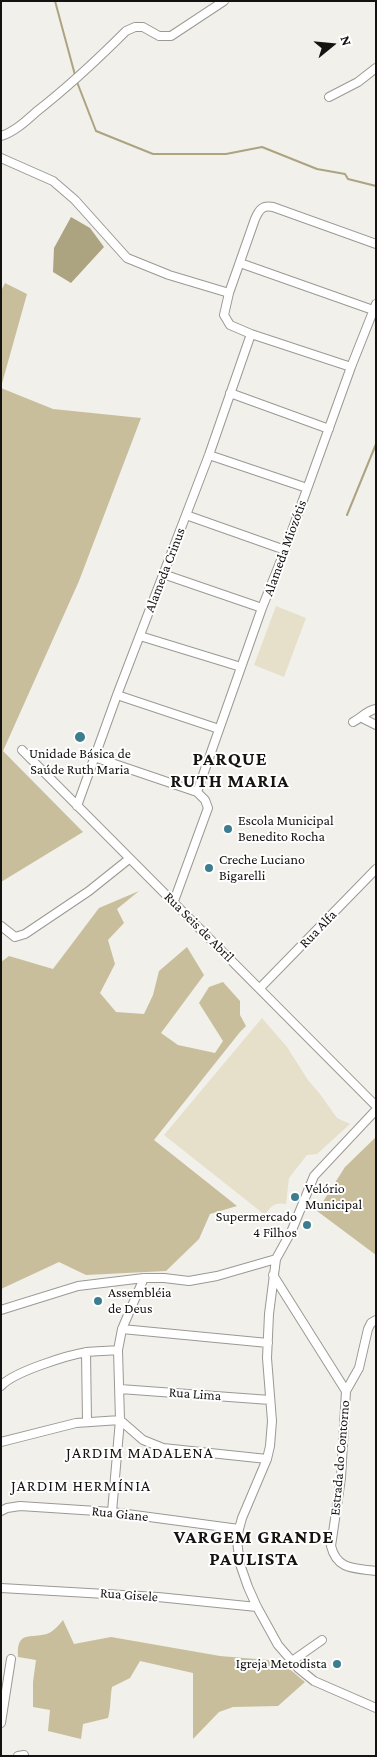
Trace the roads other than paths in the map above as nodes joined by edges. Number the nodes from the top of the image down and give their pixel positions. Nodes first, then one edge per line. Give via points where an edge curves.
1 (224, 1) edge
2 (376, 68) edge
3 (329, 97) dead end
4 (1, 136) edge
5 (1, 158) edge
6 (376, 244) edge
7 (240, 263) junction
8 (229, 293) junction
9 (374, 307) edge
10 (251, 334) junction
11 (351, 367) junction
12 (230, 393) junction
13 (328, 429) junction
14 (209, 455) junction
15 (306, 488) junction
16 (186, 514) junction
17 (285, 550) junction
18 (163, 574) junction
19 (262, 608) junction
20 (140, 636) junction
21 (241, 668) junction
22 (117, 694) junction
23 (376, 709) edge
24 (362, 718) junction
25 (353, 722) dead end
26 (376, 725) edge
27 (219, 729) junction
28 (22, 750) dead end
29 (94, 757) junction
30 (197, 792) junction
31 (77, 806) junction
32 (129, 859) junction
33 (376, 869) edge
34 (174, 901) junction
35 (1, 926) edge
36 (260, 988) junction
37 (376, 1106) edge
38 (376, 1110) edge
39 (276, 1259) junction
40 (273, 1275) junction
41 (144, 1278) junction
42 (1, 1310) edge
43 (376, 1320) edge
44 (122, 1329) junction
45 (268, 1343) junction
46 (118, 1350) junction
47 (86, 1352) junction
48 (1, 1386) edge
49 (120, 1389) junction
50 (346, 1391) junction
51 (270, 1400) junction
52 (120, 1420) junction
53 (87, 1421) junction
54 (1, 1442) edge
55 (268, 1459) junction
56 (1, 1511) edge
57 (112, 1512) junction
58 (238, 1529) junction
59 (376, 1571) edge
60 (1, 1588) edge
61 (257, 1608) junction
62 (322, 1640) dead end
63 (10, 1658) dead end
64 (292, 1661) junction
65 (376, 1708) edge
66 (1, 1724) edge

1 - 4 street via 171,36 159,36 143,26 126,32 70,86 21,125
2 - 3 street
5 - 8 street via 53,181 75,200 126,258 169,276
6 - 7 street via 268,206 258,210
7 - 8 street
7 - 9 street
8 - 10 street via 224,315 227,322
9 - 11 street, Alameda Miozótis
10 - 11 street
10 - 12 street, Alameda Crinus
11 - 13 street, Alameda Miozótis
12 - 13 street
12 - 14 street, Alameda Crinus
13 - 15 street, Alameda Miozótis
14 - 15 street
14 - 16 street, Alameda Crinus
15 - 17 street, Alameda Miozótis
16 - 17 street
16 - 18 street, Alameda Crinus
17 - 19 street, Alameda Miozótis
18 - 19 street
18 - 20 street, Alameda Crinus
19 - 21 street, Alameda Miozótis
20 - 21 street
20 - 22 street, Alameda Crinus
21 - 27 street, Alameda Miozótis
22 - 27 street
22 - 29 street, Alameda Crinus
23 - 24 street via 365,713
24 - 25 street
24 - 26 street
27 - 30 street, Alameda Miozótis
28 - 31 street, Rua Seis de Abril
29 - 30 street
29 - 31 street, Alameda Crinus
30 - 34 street via 208,808
31 - 32 street, Rua Seis de Abril
32 - 34 street, Rua Seis de Abril
32 - 35 street via 89,891 25,934 15,937
33 - 36 street, Rua Alfa
34 - 36 street, Rua Seis de Abril
36 - 37 street, Rua Seis de Abril
38 - 39 street via 314,1176
39 - 40 street
39 - 41 street via 189,1281
40 - 45 street
40 - 50 street, Estrada do Contorno
41 - 42 street via 78,1286
41 - 44 street
43 - 50 street via 368,1329 359,1368
44 - 45 street
44 - 46 street
45 - 51 street
46 - 47 street
46 - 49 street
47 - 48 street via 18,1374
47 - 53 street
49 - 51 street, Rua Lima
49 - 52 street
50 - 59 street, Estrada do Contorno via 341,1478 331,1546 341,1564
51 - 55 street via 272,1434
52 - 53 street
52 - 55 street via 143,1440 163,1448
52 - 57 street
53 - 54 street
55 - 58 street
56 - 57 street, Rua Giane via 20,1506
57 - 58 street, Rua Giane
58 - 61 street via 240,1564
60 - 61 street, Rua Gisele via 165,1597
61 - 64 street via 278,1645
62 - 64 street
63 - 66 street
64 - 65 street via 314,1681

